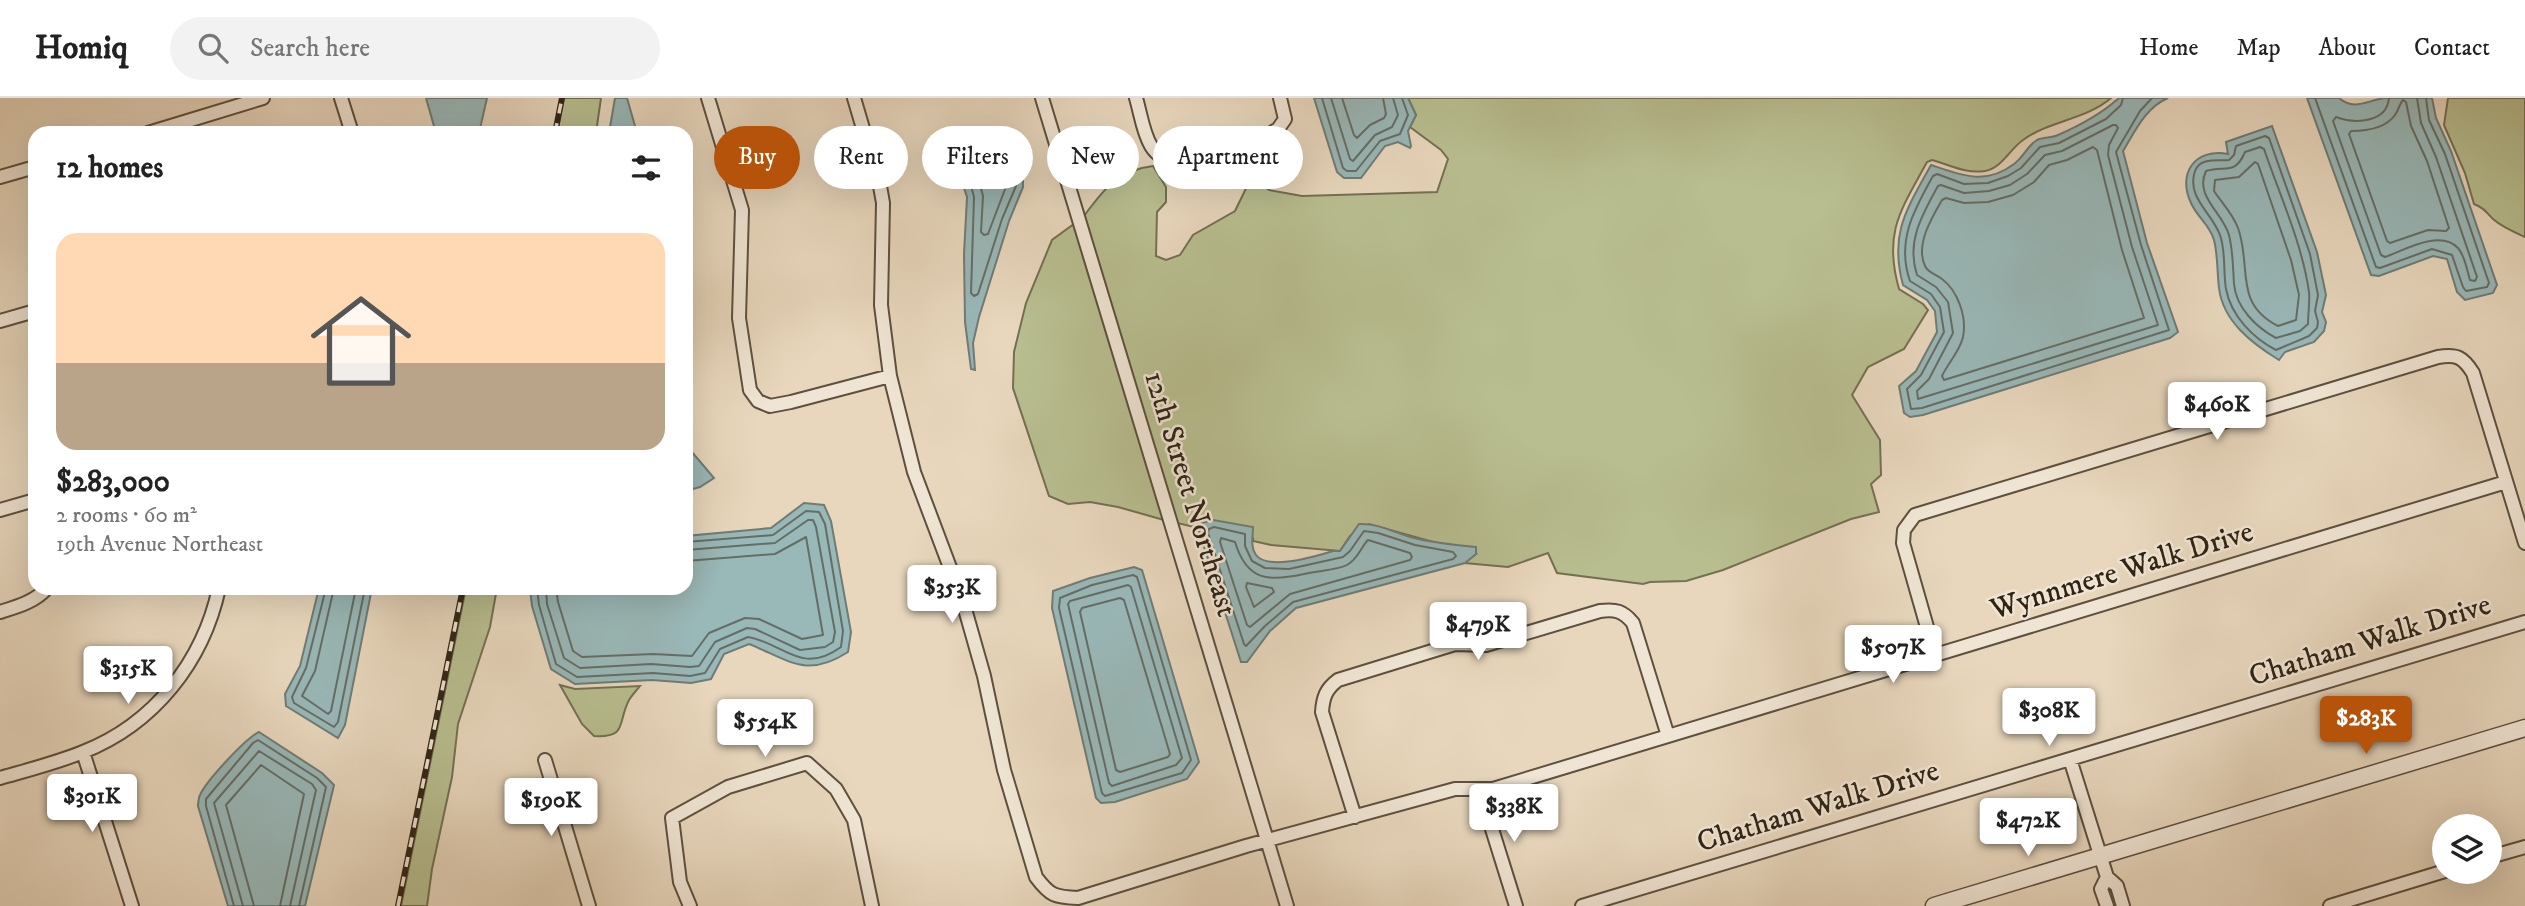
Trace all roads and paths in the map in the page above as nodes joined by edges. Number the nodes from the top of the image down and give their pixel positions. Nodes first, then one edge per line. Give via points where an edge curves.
1 (263, 98) edge
2 (341, 98) edge
3 (708, 98) edge
4 (854, 98) edge
5 (1042, 98) edge
6 (1136, 98) edge
7 (1280, 98) edge
8 (171, 126) edge
9 (350, 126) edge
10 (28, 169) edge
11 (0, 177) edge
12 (28, 313) edge
13 (0, 321) edge
14 (890, 376) junction
15 (2506, 482) junction
16 (28, 502) edge
17 (0, 510) edge
18 (2525, 544) edge
19 (39, 595) edge
20 (217, 595) edge
21 (0, 612) edge
22 (2525, 622) edge
23 (1935, 655) junction
24 (2525, 728) edge
25 (1668, 736) junction
26 (83, 752) junction
27 (2070, 759) junction
28 (545, 760) dead end
29 (0, 778) edge
30 (1483, 790) junction
31 (1354, 817) junction
32 (1268, 842) junction
33 (2525, 847) edge
34 (2502, 854) edge
35 (2100, 856) junction
36 (2432, 875) edge
37 (2106, 877) junction
38 (132, 906) edge
39 (589, 906) edge
40 (690, 906) edge
41 (872, 906) edge
42 (1287, 906) edge
43 (1516, 906) edge
44 (1582, 906) edge
45 (1934, 906) edge
46 (2106, 906) edge
47 (2123, 906) edge
48 (2330, 906) edge

1 - 8 street
2 - 9 street
3 - 14 street via 742,210 739,318 750,390 758,401 770,406
4 - 14 street via 883,203 881,305
5 - 32 street, 12th Street Northeast
6 - 7 street via 1150,146 1166,161 1179,162 1278,129 1284,119
10 - 11 street
12 - 13 street
14 - 32 street, Wynnmere Walk Drive via 914,472 963,602 1018,820 1036,877 1045,890 1056,897 1078,898
15 - 18 street
15 - 23 street, Wynnmere Walk Drive
15 - 23 street via 2473,373 2455,355 2438,357 1915,516 1904,530 1903,543
16 - 17 street
19 - 21 street
20 - 26 street via 208,627 181,678 157,705 124,730
22 - 27 street, Chatham Walk Drive
23 - 25 street, Wynnmere Walk Drive
24 - 35 street
25 - 30 street, Wynnmere Walk Drive
25 - 31 street via 1633,623 1624,612 1600,611 1486,645 1455,644 1338,680 1328,688 1322,712
26 - 29 street
26 - 38 street
27 - 35 street
27 - 44 street, Chatham Walk Drive
28 - 39 street
30 - 31 street, Wynnmere Walk Drive via 1455,789
30 - 43 street
31 - 32 street, Wynnmere Walk Drive
32 - 42 street, 12th Street Northeast
33 - 34 street
35 - 37 street
35 - 45 street
36 - 48 street
37 - 46 street via 2101,889
37 - 47 street via 2117,886
40 - 41 street via 680,882 672,818 728,787 807,763 836,789 854,820

